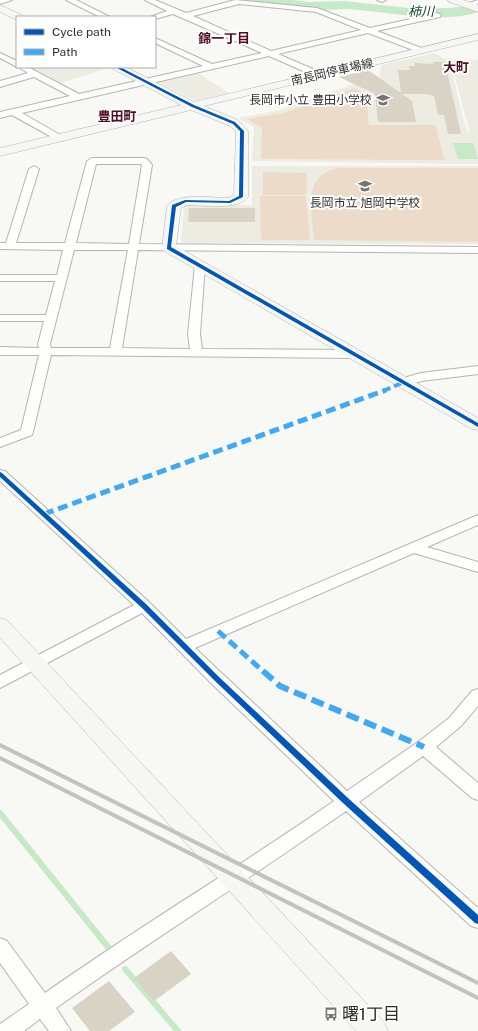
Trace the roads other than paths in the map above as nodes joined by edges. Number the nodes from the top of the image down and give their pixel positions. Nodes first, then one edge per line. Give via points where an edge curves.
1 (8, 0) edge
2 (70, 0) edge
3 (149, 0) edge
4 (453, 0) edge
5 (239, 1) edge
6 (0, 2) edge
7 (478, 2) edge
8 (467, 6) junction
9 (0, 8) edge
10 (478, 10) edge
11 (174, 11) junction
12 (437, 15) dead end
13 (16, 16) edge
14 (104, 16) edge
15 (156, 16) edge
16 (185, 16) junction
17 (370, 31) junction
18 (478, 37) edge
19 (156, 40) edge
20 (421, 51) junction
21 (12, 52) dead end
22 (270, 54) junction
23 (0, 55) edge
24 (16, 63) edge
25 (212, 67) junction
26 (24, 68) edge
27 (119, 68) edge
28 (35, 74) junction
29 (319, 75) junction
30 (146, 82) junction
31 (0, 84) edge
32 (78, 97) junction
33 (193, 106) junction
34 (14, 112) junction
35 (0, 115) edge
36 (59, 138) junction
37 (0, 152) edge
38 (34, 169) dead end
39 (5, 246) edge
40 (70, 246) junction
41 (134, 247) junction
42 (169, 248) junction
43 (478, 250) edge
44 (200, 265) junction
45 (0, 278) edge
46 (61, 278) junction
47 (0, 318) edge
48 (51, 318) junction
49 (0, 351) edge
50 (46, 352) junction
51 (115, 352) junction
52 (197, 353) junction
53 (354, 354) junction
54 (478, 370) edge
55 (404, 382) junction
56 (478, 425) edge
57 (0, 444) edge
58 (0, 474) edge
59 (478, 520) edge
60 (412, 548) junction
61 (478, 567) edge
62 (144, 606) junction
63 (0, 625) edge
64 (184, 646) junction
65 (35, 664) junction
66 (0, 682) edge
67 (478, 695) edge
68 (424, 747) junction
69 (478, 793) edge
70 (346, 801) junction
71 (234, 879) junction
72 (478, 920) edge
73 (0, 947) edge
74 (43, 1006) junction
75 (7, 1031) edge
76 (61, 1031) edge
77 (374, 1031) edge

1 - 6 street
2 - 14 street
3 - 11 street
4 - 8 street
5 - 16 street
5 - 17 street via 314,9
7 - 8 street
8 - 10 street
9 - 13 street
11 - 15 street
11 - 16 street
12 - 17 street
16 - 22 street
17 - 20 street
17 - 22 street
18 - 20 street, 南長岡停車場線
19 - 25 street
20 - 29 street, 南長岡停車場線
21 - 23 street
22 - 25 street
22 - 29 street
23 - 24 street
25 - 30 street
26 - 28 street
27 - 30 street
28 - 31 street
28 - 32 street
29 - 33 street, 南長岡停車場線
30 - 32 street
30 - 33 street
32 - 34 street
33 - 36 street, 南長岡停車場線
33 - 42 street via 234,124 242,131 240,197 230,202 185,201 174,206
34 - 35 street
34 - 36 street
36 - 37 street, 南長岡停車場線
38 - 39 street
39 - 40 street
40 - 41 street
40 - 41 street via 92,161 144,161 147,165
40 - 46 street
41 - 42 street
41 - 51 street
42 - 43 street
42 - 44 street
44 - 52 street via 194,334
44 - 53 street
45 - 46 street
46 - 48 street
47 - 48 street
48 - 50 street via 44,344
49 - 50 street
50 - 51 street
50 - 57 street via 26,432
51 - 52 street
52 - 53 street
53 - 55 street
54 - 55 street via 421,377
55 - 56 street
58 - 62 street
59 - 60 street
60 - 61 street
60 - 64 street
62 - 64 street
62 - 65 street
63 - 65 street
64 - 70 street
65 - 66 street
65 - 71 street
67 - 68 street via 454,722
68 - 69 street
68 - 70 street
70 - 71 street
70 - 72 street
71 - 74 street via 106,961
71 - 77 street
73 - 74 street
74 - 75 street
74 - 76 street

